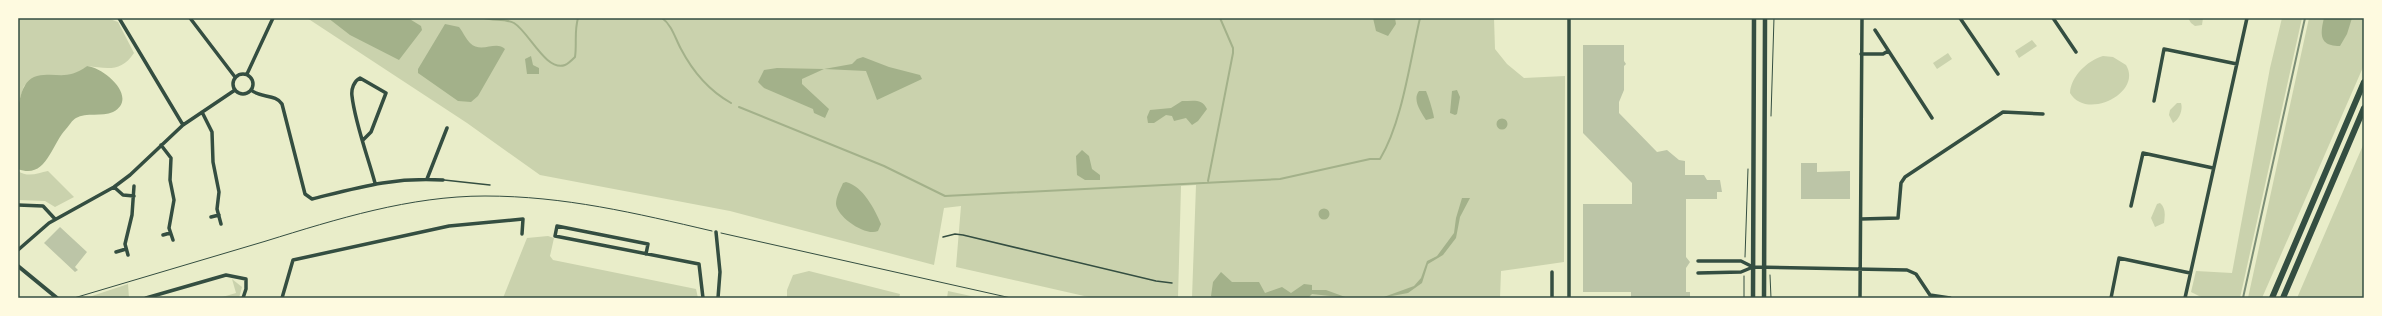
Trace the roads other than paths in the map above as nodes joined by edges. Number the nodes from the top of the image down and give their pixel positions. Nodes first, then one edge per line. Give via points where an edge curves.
1 (119, 18) edge
2 (190, 18) edge
3 (273, 18) edge
4 (1569, 18) edge
5 (1754, 18) edge
6 (1765, 18) edge
7 (1862, 18) edge
8 (1960, 18) edge
9 (2053, 18) edge
10 (2247, 18) edge
11 (1875, 30) dead end
12 (1888, 51) junction
13 (2076, 52) dead end
14 (1861, 54) junction
15 (2237, 64) junction
16 (247, 74) junction
17 (1998, 74) dead end
18 (236, 77) junction
19 (2364, 82) edge
20 (235, 90) junction
21 (251, 90) junction
22 (2154, 101) dead end
23 (2364, 108) edge
24 (202, 112) junction
25 (2043, 114) dead end
26 (1932, 118) dead end
27 (183, 125) junction
28 (447, 128) dead end
29 (363, 140) junction
30 (161, 145) junction
31 (2213, 168) junction
32 (427, 179) junction
33 (443, 180) joint
34 (375, 183) junction
35 (490, 185) dead end
36 (134, 186) dead end
37 (114, 187) junction
38 (134, 196) junction
39 (18, 205) edge
40 (2131, 206) dead end
41 (219, 215) junction
42 (211, 217) dead end
43 (55, 219) junction
44 (1861, 219) junction
45 (221, 224) dead end
46 (716, 232) road end
47 (170, 233) junction
48 (522, 234) dead end
49 (163, 235) dead end
50 (943, 237) dead end
51 (173, 240) dead end
52 (126, 249) junction
53 (18, 250) edge
54 (116, 252) dead end
55 (646, 254) junction
56 (128, 255) dead end
57 (1698, 261) dead end
58 (18, 266) edge
59 (1753, 267) junction
60 (1766, 267) junction
61 (1860, 268) junction
62 (1552, 272) dead end
63 (1698, 273) dead end
64 (2190, 273) junction
65 (1172, 283) dead end
66 (57, 298) edge
67 (146, 298) edge
68 (243, 298) edge
69 (282, 298) edge
70 (704, 298) edge
71 (718, 298) edge
72 (1552, 298) edge
73 (1569, 298) edge
74 (1753, 298) edge
75 (1764, 298) edge
76 (1860, 298) edge
77 (1950, 298) edge
78 (2111, 298) edge
79 (2185, 298) edge
80 (2272, 298) edge
81 (2283, 298) edge

1 - 27 street
2 - 18 street
3 - 16 street
4 - 73 street
5 - 59 main road
6 - 60 main road
7 - 14 street
8 - 17 street
9 - 13 street
10 - 15 street
11 - 12 street
12 - 14 street via 1883,54
12 - 26 street
14 - 44 street
15 - 22 street via 2164,49
15 - 31 street
16 - 18 street
16 - 21 street via 253,81
18 - 20 street via 233,84
19 - 80 highway
20 - 21 street via 243,94
20 - 24 street
21 - 34 street via 260,96 276,98 282,104 308,198
23 - 81 highway
24 - 27 street
24 - 41 street via 210,125 214,140 213,162 219,188
25 - 44 street via 2003,112 1905,177 1901,183 1898,218
27 - 30 street
28 - 32 street
29 - 29 street via 352,95 353,86 360,78 386,93 371,132
29 - 34 street
30 - 37 street
30 - 47 street via 170,158 170,180 174,200
31 - 40 street via 2143,154
31 - 64 street
32 - 33 street
32 - 34 street
33 - 35 lane
36 - 38 street
37 - 38 street via 123,195
37 - 43 street
38 - 52 street
39 - 43 street via 43,206
41 - 42 street
41 - 45 street
43 - 53 street
44 - 61 street
46 - 71 street via 720,272
47 - 49 street
47 - 51 street
48 - 69 street via 523,219 449,226 293,260
50 - 65 lane via 963,235
52 - 54 street
52 - 56 street
55 - 55 street via 648,244 557,226 555,236
55 - 70 street via 699,264
57 - 59 street via 1745,263
58 - 66 street
59 - 60 street
59 - 63 street via 1744,271
59 - 74 main road
60 - 61 street
60 - 75 main road
61 - 76 street
61 - 77 street via 1912,271 1930,295
62 - 72 street
64 - 78 street via 2120,258
64 - 79 street
67 - 68 street via 226,275 246,279

